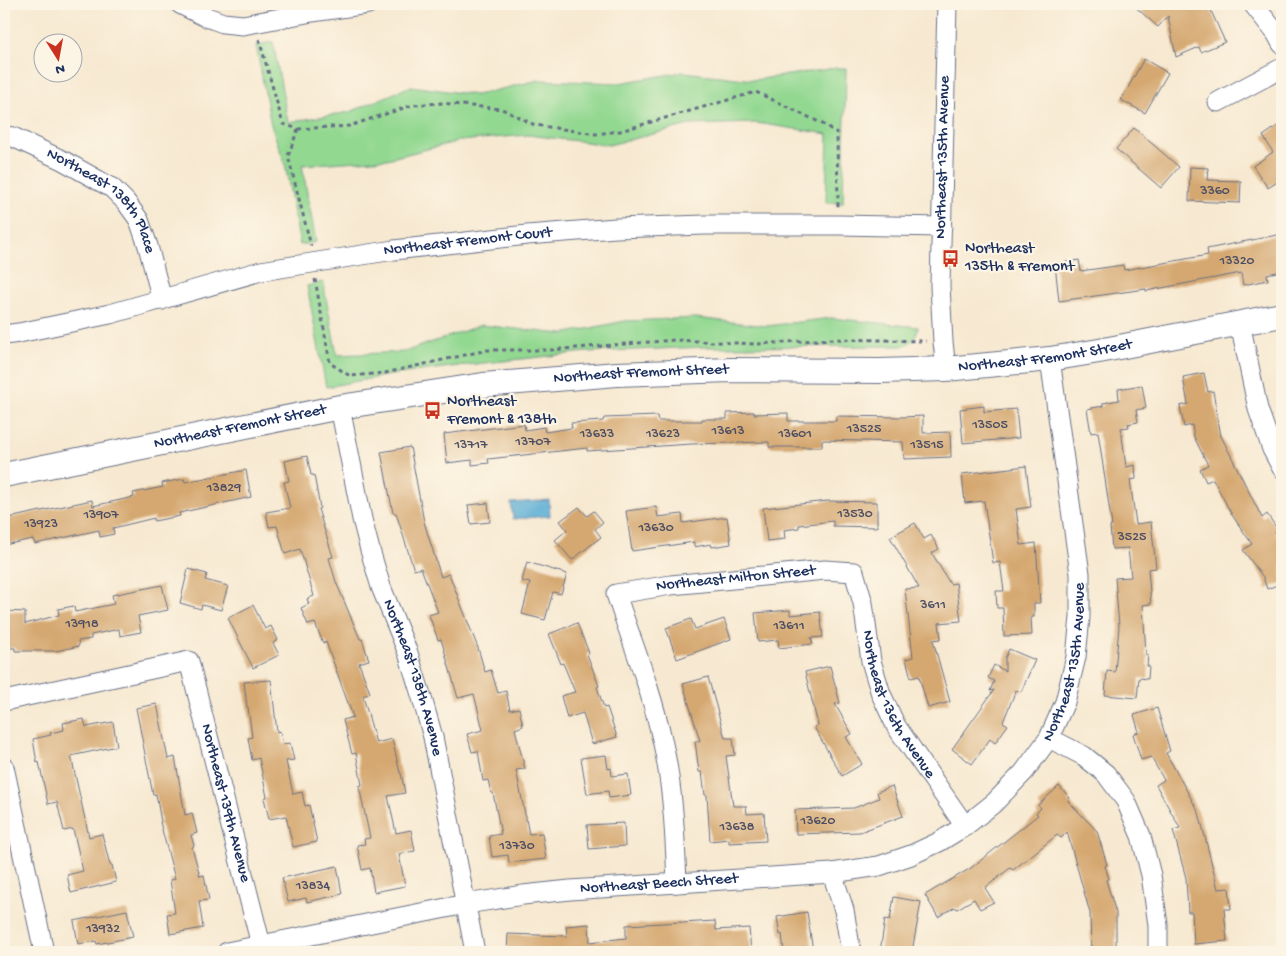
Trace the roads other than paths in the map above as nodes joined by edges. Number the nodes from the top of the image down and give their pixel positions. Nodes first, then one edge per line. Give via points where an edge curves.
1 (180, 4) edge
2 (368, 4) edge
3 (947, 4) edge
4 (1252, 4) edge
5 (1282, 44) edge
6 (1282, 68) edge
7 (1218, 102) dead end
8 (4, 136) edge
9 (942, 227) junction
10 (162, 300) junction
11 (1282, 314) edge
12 (1240, 323) junction
13 (4, 334) edge
14 (1050, 359) junction
15 (946, 370) junction
16 (340, 407) junction
17 (1282, 468) edge
18 (4, 475) edge
19 (854, 572) joint
20 (4, 701) edge
21 (1049, 738) junction
22 (4, 767) edge
23 (965, 826) junction
24 (832, 873) junction
25 (677, 883) junction
26 (466, 904) junction
27 (262, 945) junction
28 (44, 952) edge
29 (227, 952) edge
30 (475, 952) edge
31 (851, 952) edge
32 (1158, 952) edge

1 - 2 street via 223,23 243,25
3 - 9 street, Northeast 135th Avenue
4 - 5 street
6 - 7 street
8 - 10 street, Northeast 138th Place via 13,137 64,161 112,188 126,202 139,220
9 - 10 street, Northeast Fremont Court via 705,225 528,235 394,250 261,271
9 - 15 street, Northeast 135th Avenue via 940,286
10 - 13 street, Northeast Fremont Court via 101,316
11 - 12 street, Northeast Fremont Street
12 - 14 street, Northeast Fremont Street
12 - 17 street via 1258,409
14 - 15 street, Northeast Fremont Street
14 - 21 street, Northeast 135th Avenue via 1080,574 1080,617 1076,657 1065,702
15 - 16 street, Northeast Fremont Street via 730,370 617,374 483,385
16 - 18 street, Northeast Fremont Street
16 - 26 street, Northeast 138th Avenue via 370,550 408,654 432,737
19 - 23 street, Northeast 136th Avenue via 863,603 871,661 881,694 896,726
19 - 25 street, Northeast Milton Street via 825,570 671,585 616,594 652,697 663,741 674,820
20 - 27 street, Northeast 139th Avenue via 189,661
21 - 23 street, Northeast Beech Street via 1018,778
21 - 32 street, Northeast 135th Avenue via 1084,756 1106,774 1126,800 1141,836 1151,875
22 - 28 street
23 - 24 street, Northeast Beech Street via 911,855 879,866
24 - 25 street, Northeast Beech Street
24 - 31 street via 844,910
25 - 26 street, Northeast Beech Street via 570,890
26 - 27 street, Northeast Beech Street
26 - 30 street, Northeast 138th Avenue
27 - 29 street, Northeast Beech Street

